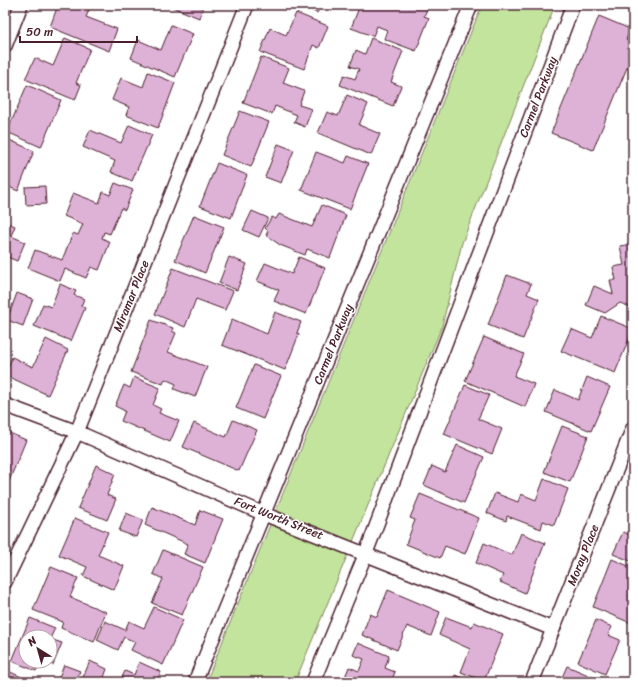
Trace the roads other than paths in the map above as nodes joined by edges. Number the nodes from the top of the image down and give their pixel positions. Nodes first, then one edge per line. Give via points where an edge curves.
1 (21, 5) edge
2 (247, 5) edge
3 (471, 5) edge
4 (573, 5) edge
5 (5, 46) edge
6 (5, 405) edge
7 (633, 428) edge
8 (77, 432) junction
9 (264, 514) junction
10 (366, 553) junction
11 (5, 582) edge
12 (553, 629) junction
13 (195, 682) edge
14 (313, 682) edge
15 (532, 682) edge

1 - 5 street
2 - 8 street, Miramar Place
3 - 9 street, Carmel Parkway
4 - 10 street, Carmel Parkway
6 - 8 street, Fort Worth Street
7 - 12 street, Moray Place
8 - 9 street, Fort Worth Street
8 - 11 street, Miramar Place
9 - 10 street, Fort Worth Street
9 - 13 street, Carmel Parkway
10 - 12 street, Fort Worth Street
10 - 14 street, Carmel Parkway
12 - 15 street, Moray Place

